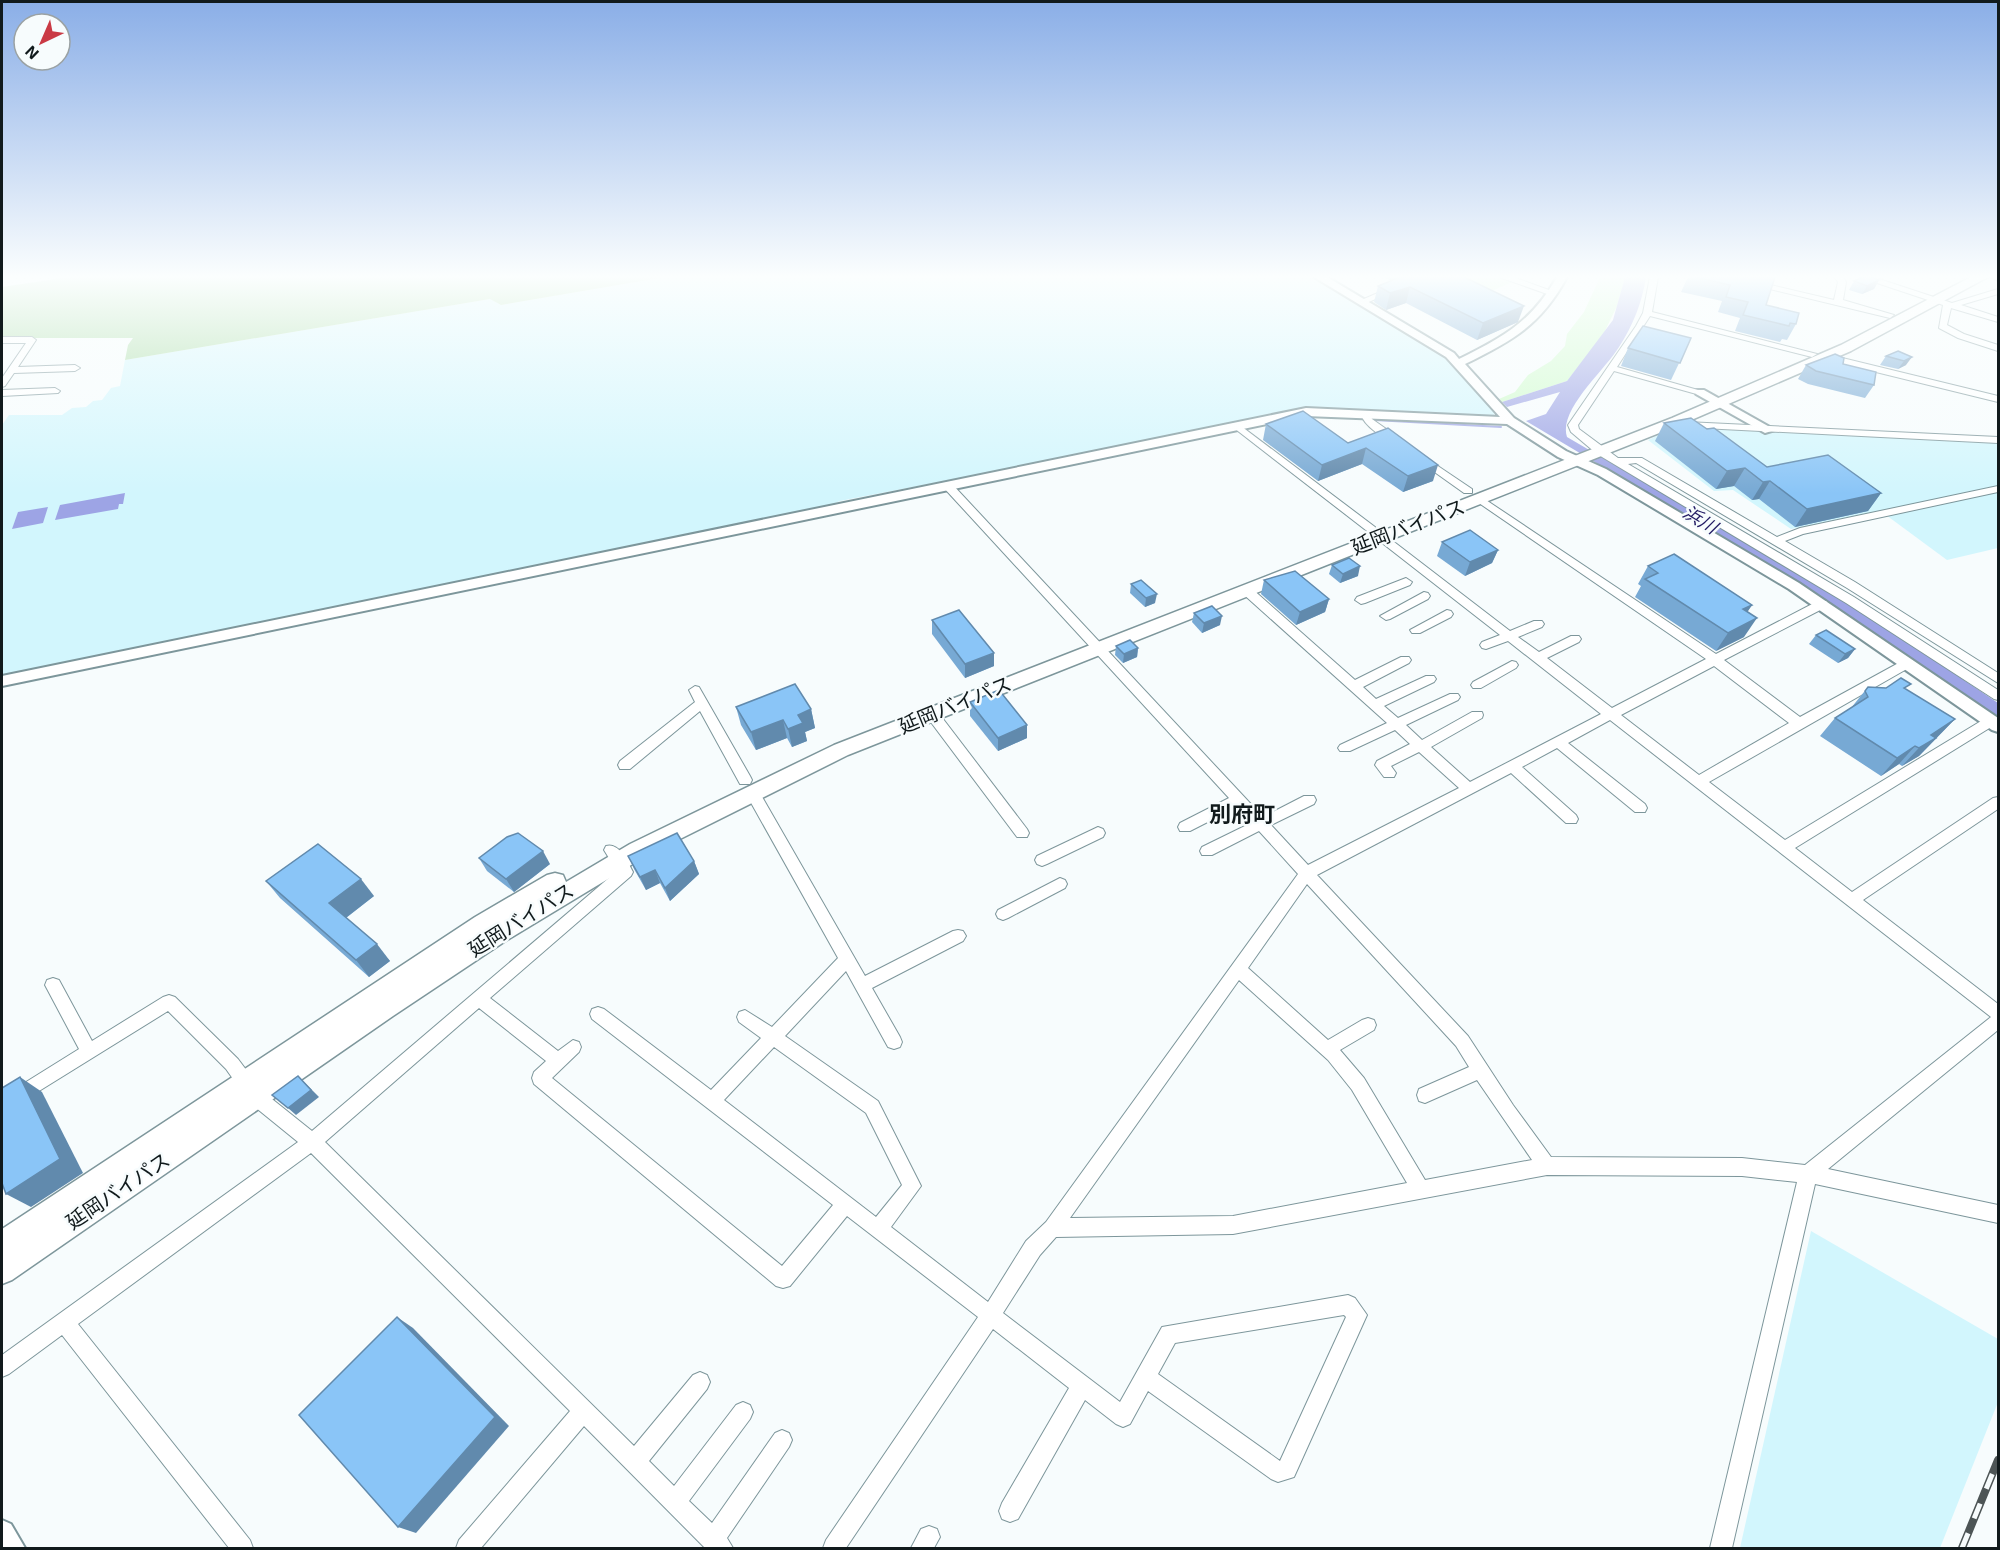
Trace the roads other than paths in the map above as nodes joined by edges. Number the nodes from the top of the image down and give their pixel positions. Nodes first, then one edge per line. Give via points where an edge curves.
1 (25, 349) edge
2 (1442, 349) edge
3 (1487, 349) edge
4 (1624, 349) edge
5 (1792, 349) edge
6 (1831, 349) edge
7 (1834, 349) edge
8 (1819, 356) junction
9 (1459, 363) junction
10 (75, 368) dead end
11 (1612, 368) junction
12 (11, 370) junction
13 (2, 384) edge
14 (56, 392) dead end
15 (2, 393) edge
16 (1710, 397) junction
17 (1998, 399) edge
18 (1366, 414) junction
19 (1510, 421) junction
20 (1677, 421) junction
21 (1237, 426) junction
22 (1769, 430) junction
23 (1998, 440) edge
24 (1583, 452) junction
25 (1616, 461) junction
26 (948, 486) junction
27 (1998, 489) edge
28 (1474, 495) junction
29 (1376, 533) junction
30 (1776, 541) junction
31 (1406, 582) dead end
32 (1246, 590) junction
33 (1424, 596) dead end
34 (1361, 600) dead end
35 (1822, 604) junction
36 (1447, 614) dead end
37 (1386, 616) dead end
38 (1515, 621) dead end
39 (1416, 630) dead end
40 (1509, 636) junction
41 (1575, 639) dead end
42 (1094, 644) junction
43 (1486, 645) dead end
44 (1537, 658) junction
45 (1714, 659) junction
46 (1405, 660) dead end
47 (1908, 663) junction
48 (1512, 665) dead end
49 (1430, 679) dead end
50 (1998, 679) edge
51 (2, 681) edge
52 (1477, 685) dead end
53 (1354, 686) junction
54 (695, 690) dead end
55 (1998, 696) edge
56 (1454, 697) dead end
57 (702, 703) junction
58 (1375, 705) junction
59 (932, 714) junction
60 (1609, 714) junction
61 (1477, 715) dead end
62 (1799, 723) junction
63 (1397, 724) junction
64 (1995, 724) edge
65 (1557, 741) junction
66 (1421, 746) junction
67 (1345, 748) dead end
68 (626, 765) dead end
69 (1511, 765) junction
70 (1389, 772) dead end
71 (1698, 782) junction
72 (748, 786) junction
73 (1468, 788) junction
74 (1238, 800) junction
75 (1309, 800) dead end
76 (1998, 802) edge
77 (1640, 808) dead end
78 (1571, 819) dead end
79 (1261, 824) junction
80 (1185, 827) dead end
81 (1022, 833) dead end
82 (1098, 833) dead end
83 (1784, 848) junction
84 (1207, 851) dead end
85 (615, 855) junction
86 (1042, 860) dead end
87 (1307, 873) junction
88 (1060, 884) dead end
89 (1851, 900) junction
90 (1003, 914) dead end
91 (958, 936) dead end
92 (847, 959) junction
93 (1238, 969) junction
94 (53, 985) dead end
95 (862, 985) junction
96 (479, 999) junction
97 (1998, 1013) edge
98 (598, 1014) dead end
99 (745, 1017) dead end
100 (1998, 1021) edge
101 (1368, 1024) dead end
102 (772, 1036) junction
103 (894, 1042) dead end
104 (573, 1047) dead end
105 (1327, 1049) junction
106 (90, 1051) junction
107 (558, 1061) junction
108 (1481, 1070) junction
109 (252, 1089) junction
110 (1425, 1095) dead end
111 (712, 1101) junction
112 (2, 1106) edge
113 (312, 1142) junction
114 (1547, 1166) junction
115 (1808, 1174) junction
116 (1421, 1190) junction
117 (846, 1204) junction
118 (1998, 1214) edge
119 (1052, 1228) junction
120 (878, 1229) junction
121 (2, 1246) edge
122 (2, 1270) edge
123 (991, 1315) junction
124 (64, 1322) junction
125 (2, 1367) edge
126 (1146, 1377) junction
127 (700, 1382) dead end
128 (1082, 1386) junction
129 (583, 1411) junction
130 (744, 1412) dead end
131 (782, 1440) dead end
132 (634, 1462) junction
133 (675, 1502) junction
134 (1010, 1511) dead end
135 (2, 1533) edge
136 (718, 1544) edge
137 (12, 1548) edge
138 (242, 1548) edge
139 (467, 1548) edge
140 (834, 1548) edge
141 (1721, 1548) edge

1 - 12 street
2 - 9 street
3 - 9 street
4 - 11 street
5 - 8 street
6 - 8 highway, 延岡バイパス
7 - 8 highway, 延岡バイパス
8 - 16 highway, 延岡バイパス
8 - 17 street
9 - 19 street
10 - 12 street
11 - 16 street
11 - 24 street via 1573,425
12 - 13 street
14 - 15 street
16 - 20 highway, 延岡バイパス
16 - 22 street
16 - 24 highway, 延岡バイパス
18 - 19 street
18 - 21 street via 1306,412
18 - 28 street via 1367,420
19 - 24 street
20 - 22 street via 1691,427
20 - 24 highway, 延岡バイパス
21 - 26 street
21 - 29 street
22 - 23 street
24 - 25 street
24 - 28 highway, 延岡バイパス
24 - 35 street via 1602,472
25 - 30 street via 1638,460
25 - 55 street via 1850,600
26 - 42 street
26 - 51 street
27 - 30 street via 1800,531
28 - 29 highway, 延岡バイパス
28 - 45 street
29 - 32 highway, 延岡バイパス
29 - 40 street
29 - 42 highway, 延岡バイパス
30 - 50 street
31 - 34 street
32 - 42 highway, 延岡バイパス
32 - 53 street
33 - 37 street
35 - 45 street
35 - 47 street
36 - 39 street
38 - 40 street via 1532,627
40 - 43 street
40 - 44 street
41 - 44 street
42 - 59 highway, 延岡バイパス
42 - 72 highway, 延岡バイパス via 830,740
42 - 74 street
44 - 60 street
45 - 60 street
45 - 62 street
46 - 53 street
47 - 62 street
47 - 64 street
48 - 52 street
49 - 58 street
53 - 58 street
54 - 57 street
56 - 63 street
57 - 68 street
57 - 72 street
58 - 63 street
59 - 72 highway, 延岡バイパス
59 - 81 street
60 - 65 street
60 - 71 street
61 - 66 street
62 - 71 street
63 - 66 street
63 - 67 street
64 - 83 street
65 - 69 street
65 - 77 street
66 - 70 street via 1382,765
66 - 73 street
69 - 73 street
69 - 78 street
71 - 83 street
72 - 85 highway, 延岡バイパス
72 - 92 street
73 - 87 street
74 - 79 street
74 - 80 street
75 - 79 street
76 - 89 street
79 - 84 street
79 - 87 street
82 - 86 street
83 - 89 street
85 - 96 street via 626,872
85 - 109 highway, 延岡バイパス via 483,924
87 - 93 street
87 - 108 street via 1462,1041
88 - 90 street
89 - 97 street
91 - 95 street
92 - 95 street
92 - 102 street
93 - 105 street
93 - 119 street
94 - 106 street
95 - 103 street
96 - 107 street
96 - 113 street
98 - 111 street
99 - 102 street
100 - 115 street
101 - 105 street
102 - 111 street
102 - 120 street via 872,1107 912,1186
104 - 107 street
105 - 116 street via 1358,1084
106 - 109 street via 171,1004
106 - 112 street
107 - 117 street via 540,1078 783,1279
108 - 110 street
108 - 114 street
109 - 113 street
109 - 121 highway, 延岡バイパス
109 - 122 highway, 延岡バイパス
111 - 117 street
113 - 124 street
113 - 129 street
114 - 115 street via 1742,1167
114 - 116 street
115 - 118 street
115 - 141 street
116 - 119 street via 1233,1225 1188,1229
117 - 120 street
119 - 123 street via 1033,1248
120 - 123 street
123 - 128 street
123 - 140 street
124 - 125 street
124 - 138 street
126 - 126 street via 1169,1334 1348,1305 1357,1315 1287,1470 1278,1472
126 - 128 street via 1123,1417
127 - 132 street
128 - 134 street
129 - 132 street
129 - 139 street
130 - 133 street
131 - 136 street
132 - 133 street
133 - 136 street
135 - 137 street

